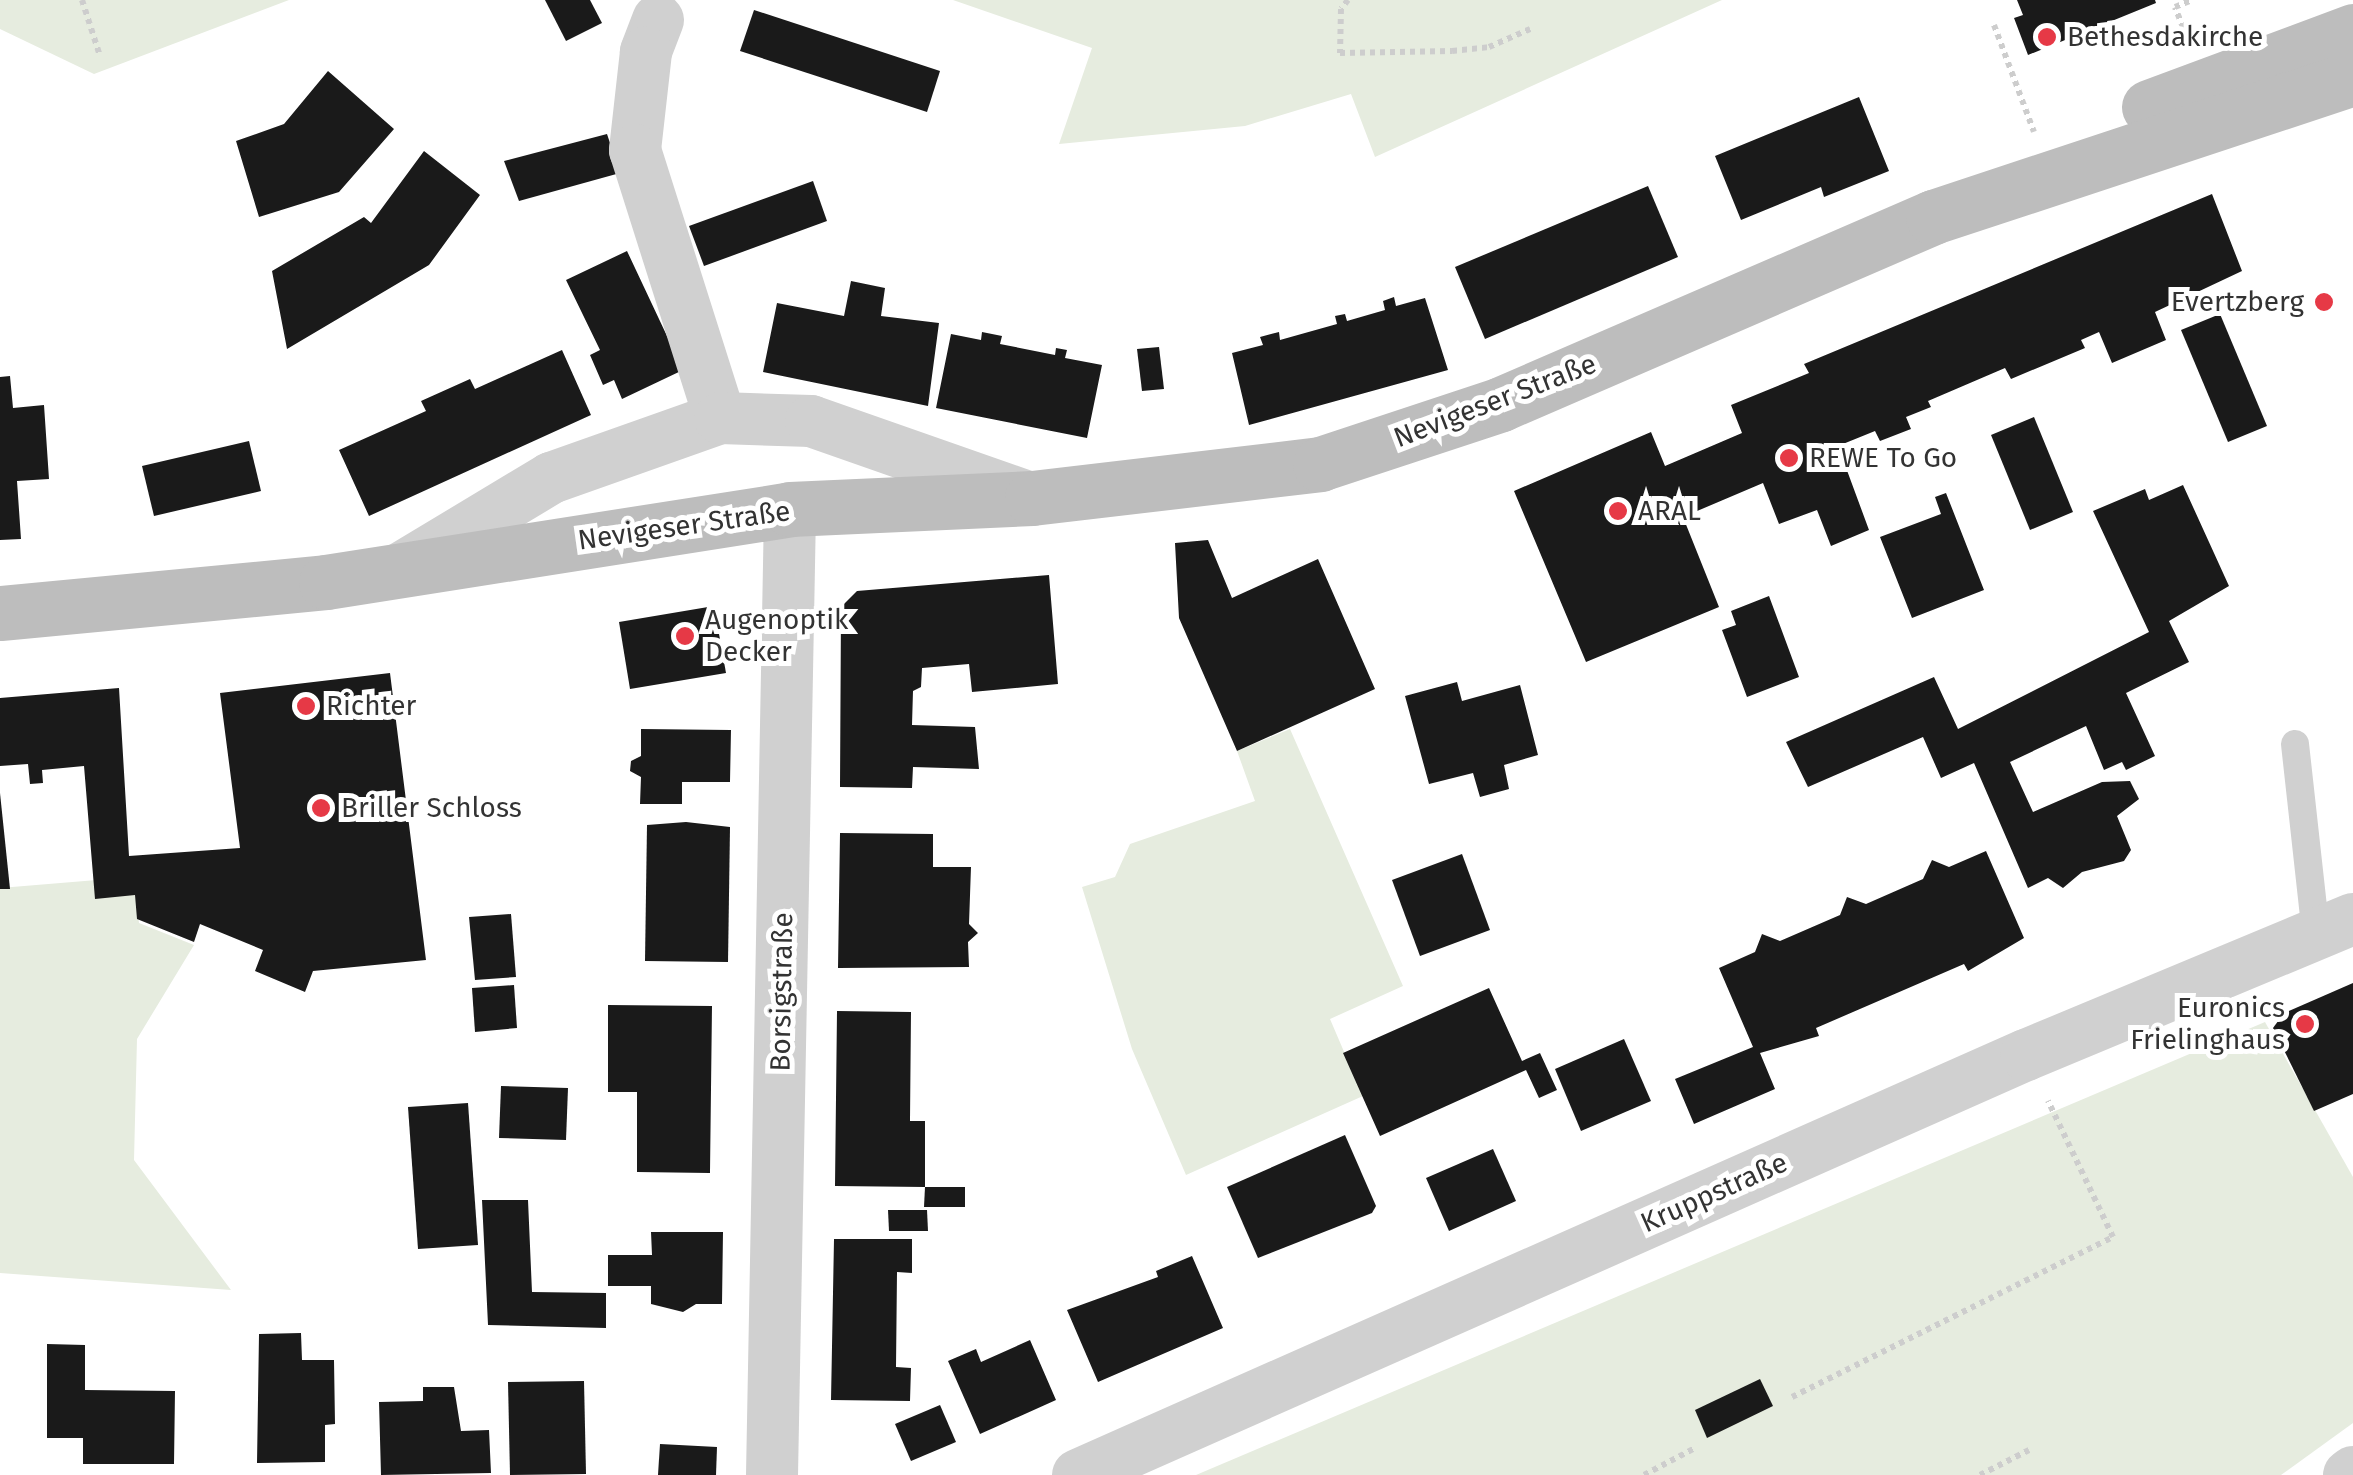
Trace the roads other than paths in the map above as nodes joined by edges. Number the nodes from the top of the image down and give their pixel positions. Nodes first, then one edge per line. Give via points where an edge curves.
1 (664, 10) edge
2 (2353, 31) edge
3 (2353, 78) edge
4 (1933, 218) junction
5 (720, 418) junction
6 (1032, 498) junction
7 (790, 509) junction
8 (398, 570) junction
9 (0, 614) edge
10 (2295, 744) dead end
11 (2334, 927) edge
12 (772, 1475) edge
13 (1078, 1475) edge

1 - 5 street via 646,52 635,150
2 - 4 main road, Nevigeser Straße via 2042,152
3 - 4 main road, Nevigeser Straße
4 - 6 main road, Nevigeser Straße via 1501,404 1320,464
5 - 6 street, Nevigeser Straße via 812,421
5 - 8 street, Nevigeser Straße via 552,478
6 - 7 main road, Nevigeser Straße
7 - 8 main road, Nevigeser Straße
7 - 12 street, Borsigstraße
8 - 9 main road, Nevigeser Straße
10 - 11 lane
11 - 13 street, Kruppstraße via 2026,1054

